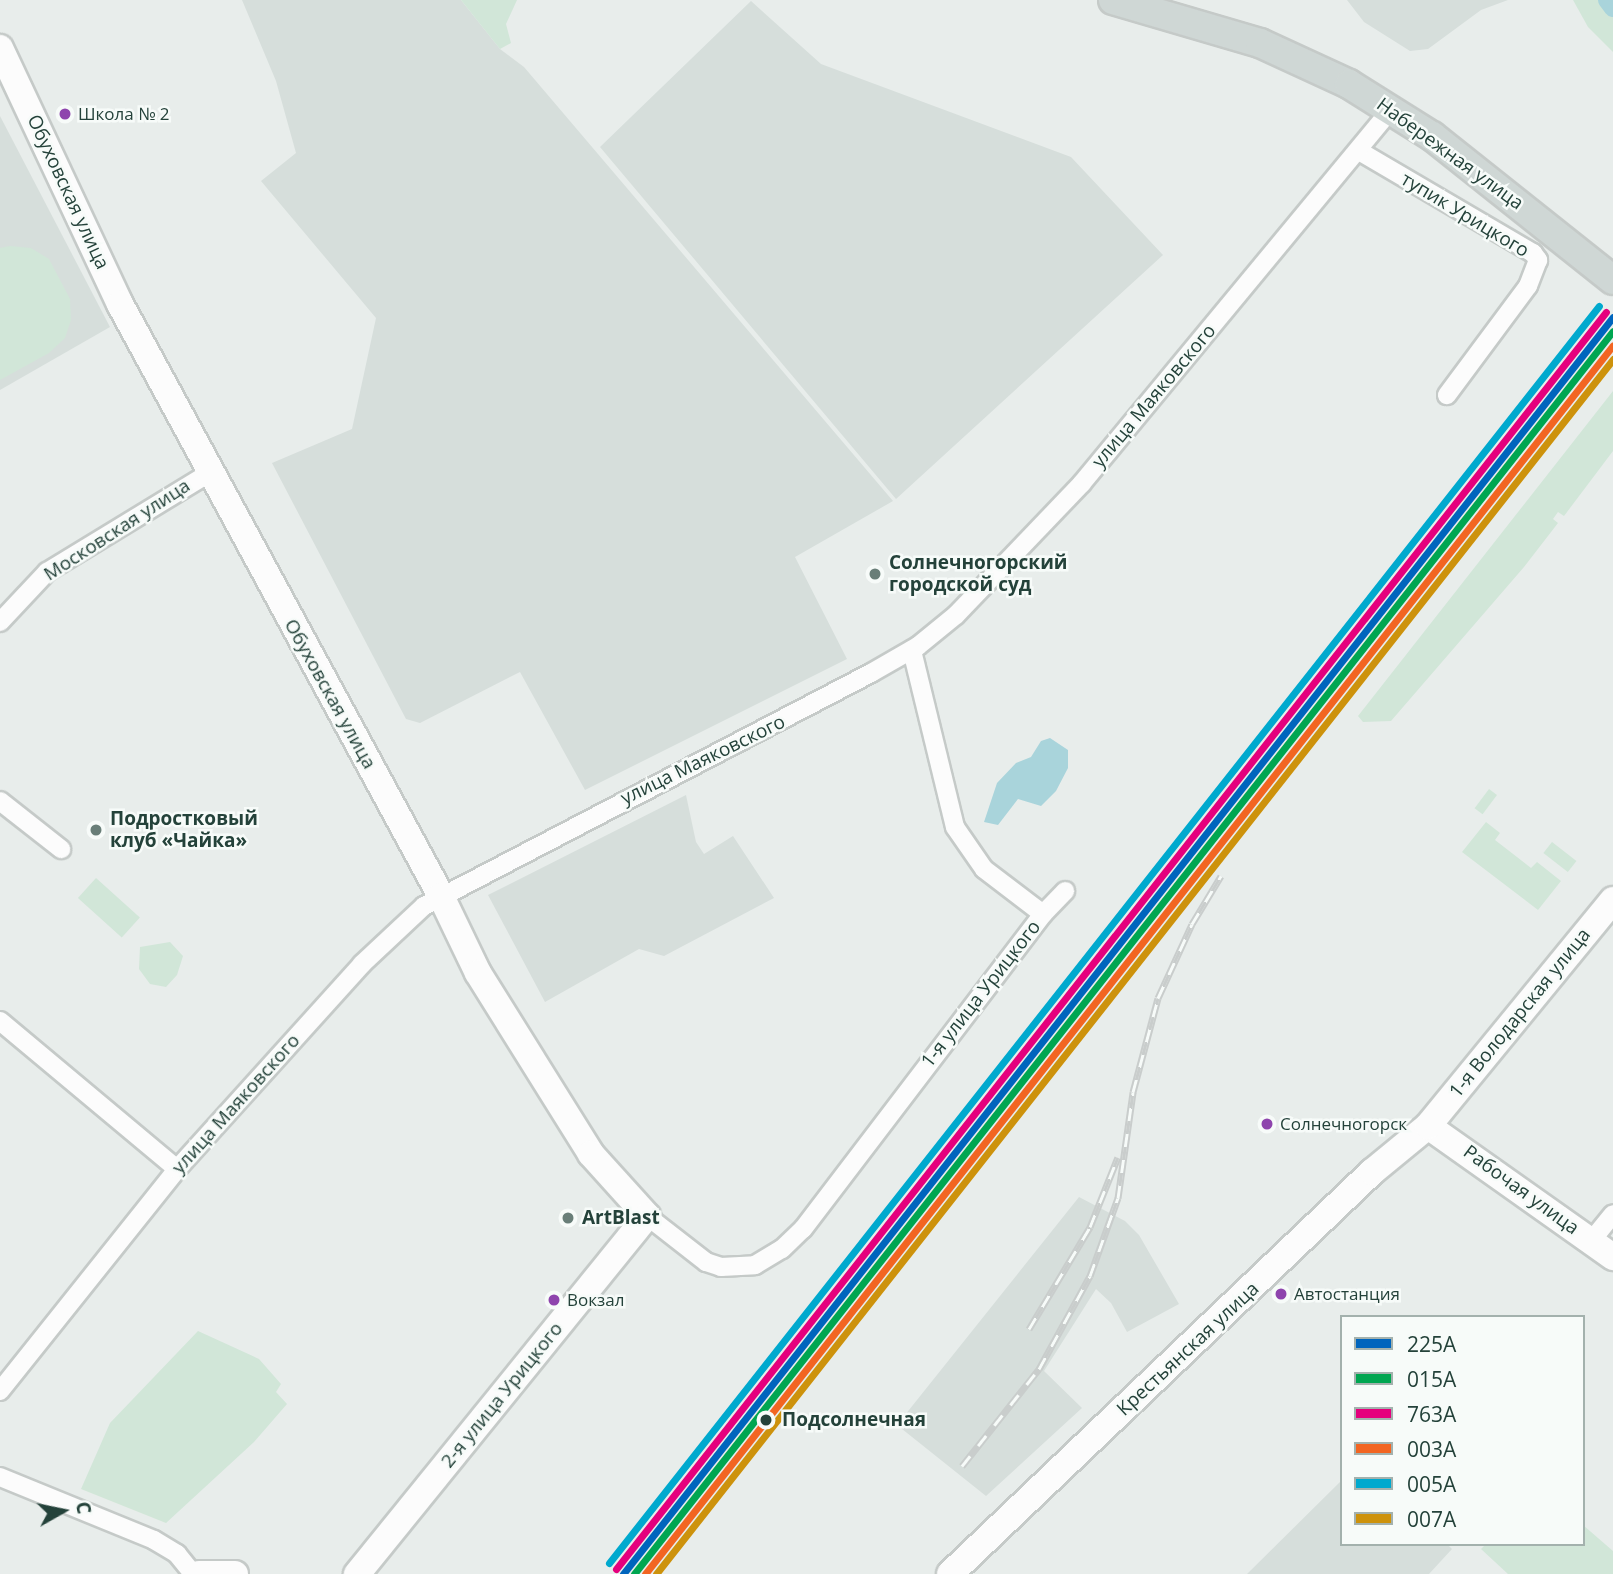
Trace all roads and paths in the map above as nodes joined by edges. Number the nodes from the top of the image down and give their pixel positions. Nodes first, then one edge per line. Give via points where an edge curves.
1 (1129, 2) edge
2 (0, 48) edge
3 (1391, 109) junction
4 (1359, 151) junction
5 (1613, 280) edge
6 (1447, 395) dead end
7 (209, 472) junction
8 (0, 622) edge
9 (912, 650) junction
10 (0, 802) edge
11 (61, 849) dead end
12 (1065, 891) dead end
13 (441, 896) junction
14 (1613, 900) edge
15 (1043, 915) junction
16 (0, 1021) edge
17 (1428, 1126) junction
18 (177, 1169) junction
19 (1613, 1214) edge
20 (647, 1216) junction
21 (1592, 1240) junction
22 (1613, 1257) edge
23 (744, 1268) joint
24 (0, 1391) edge
25 (0, 1477) edge
26 (193, 1574) edge
27 (199, 1574) edge
28 (235, 1574) edge
29 (357, 1574) edge
30 (950, 1574) edge

1 - 3 main road, Набережная улица via 1260,43
2 - 7 street, Обуховская улица via 120,304
3 - 4 street, улица Маяковского
3 - 5 main road, Набережная улица
4 - 6 street, тупик Урицкого via 1538,260 1528,286
4 - 9 street, улица Маяковского via 1042,530 956,615
7 - 8 street, Московская улица via 47,572
7 - 13 street, Обуховская улица
9 - 13 street, улица Маяковского
9 - 15 street, 1-я улица Урицкого via 956,827 984,869
10 - 11 street
12 - 15 street
13 - 18 street, улица Маяковского via 424,906 362,964
13 - 20 street, Обуховская улица via 478,973 591,1154
14 - 17 street, 1-я Володарская улица
15 - 23 street, 1-я улица Урицкого via 803,1229 782,1249
16 - 18 street
17 - 21 street, Рабочая улица
17 - 30 street, Крестьянская улица via 1371,1172
18 - 24 street, улица Маяковского
19 - 21 street
20 - 23 street, Обуховская улица via 706,1262
20 - 29 street, 2-я улица Урицкого
21 - 22 street, Рабочая улица
25 - 26 street via 154,1539 177,1554
27 - 28 street

